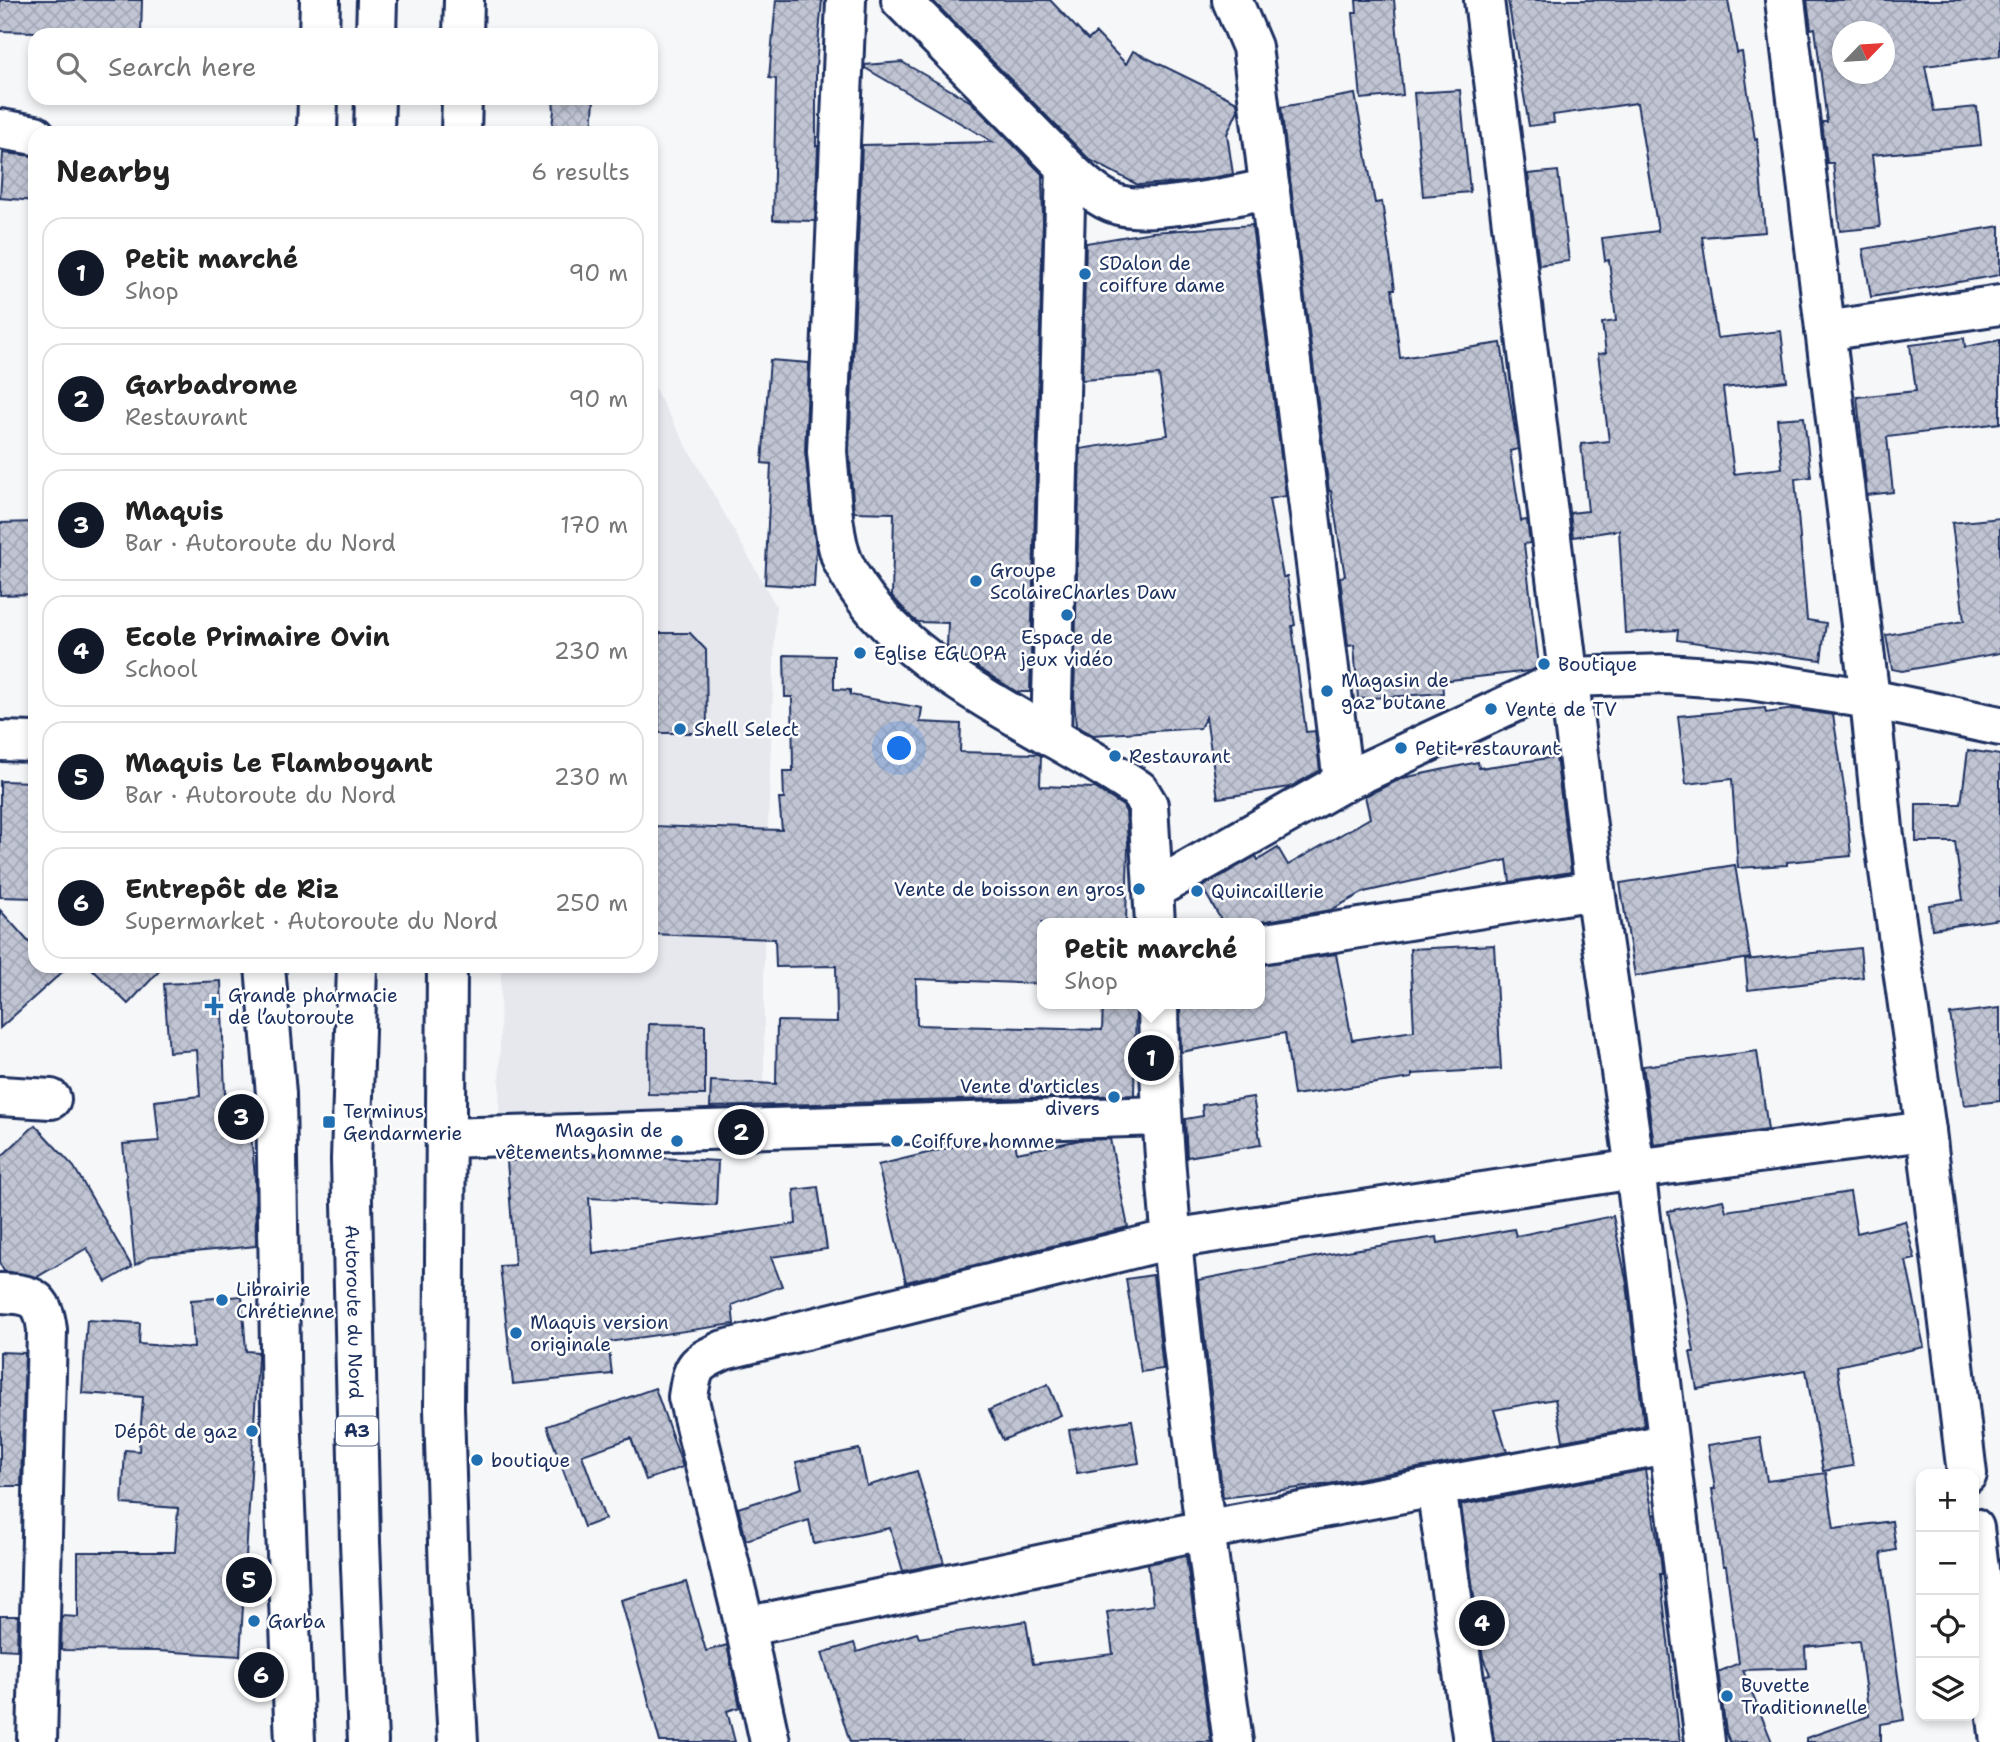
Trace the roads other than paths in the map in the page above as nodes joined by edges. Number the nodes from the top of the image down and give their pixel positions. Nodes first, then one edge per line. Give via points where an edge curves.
1 (320, 0) edge
2 (377, 0) edge
3 (464, 0) edge
4 (846, 0) edge
5 (901, 0) edge
6 (1232, 0) edge
7 (1484, 0) edge
8 (1784, 0) edge
9 (319, 28) edge
10 (376, 28) edge
11 (463, 28) edge
12 (318, 105) edge
13 (374, 105) edge
14 (461, 105) edge
15 (317, 126) edge
16 (374, 126) edge
17 (461, 126) edge
18 (0, 129) edge
19 (28, 134) edge
20 (1066, 167) junction
21 (1270, 188) junction
22 (2000, 305) edge
23 (1825, 331) junction
24 (1568, 677) junction
25 (1870, 699) junction
26 (2000, 726) edge
27 (1051, 737) junction
28 (0, 741) edge
29 (28, 743) edge
30 (1343, 782) junction
31 (1595, 891) junction
32 (1154, 907) edge
33 (1265, 943) edge
34 (266, 973) edge
35 (357, 973) edge
36 (447, 973) edge
37 (1158, 1009) edge
38 (0, 1096) edge
39 (51, 1099) dead end
40 (1162, 1116) junction
41 (1926, 1131) junction
42 (445, 1138) junction
43 (1636, 1169) junction
44 (1171, 1239) junction
45 (0, 1293) edge
46 (1667, 1444) junction
47 (1966, 1469) edge
48 (1436, 1487) junction
49 (1204, 1530) junction
50 (1974, 1532) edge
51 (745, 1627) junction
52 (37, 1742) edge
53 (295, 1742) edge
54 (368, 1742) edge
55 (458, 1742) edge
56 (770, 1742) edge
57 (1233, 1742) edge
58 (1472, 1742) edge
59 (1705, 1742) edge
60 (2000, 1742) edge

1 - 9 main road
2 - 10 main road
3 - 11 main road
4 - 27 main road via 827,452 842,560 862,595 911,647
5 - 20 main road
6 - 21 main road via 1252,47
7 - 24 main road
8 - 23 main road
12 - 15 main road
13 - 16 main road
14 - 17 main road
18 - 19 main road
20 - 21 main road via 1089,189 1118,205 1144,208
20 - 27 main road
21 - 30 main road
22 - 23 main road
23 - 25 main road
24 - 25 main road via 1667,674 1750,680
24 - 30 main road
24 - 31 main road
25 - 26 main road
25 - 41 main road via 1883,829
27 - 32 main road via 1144,796
28 - 29 main road
30 - 32 main road
31 - 33 main road
31 - 43 main road
34 - 53 main road via 276,1094 282,1439
35 - 54 main road, Autoroute du Nord / A3 via 351,1160
36 - 42 main road
37 - 40 main road
38 - 39 main road
40 - 42 main road
40 - 44 main road
41 - 43 main road
41 - 47 main road
42 - 55 main road via 444,1408
43 - 44 main road
43 - 46 main road
44 - 49 main road
44 - 51 main road via 737,1347 701,1361 692,1373 688,1397
45 - 52 main road via 33,1297 41,1306 47,1329
46 - 48 main road
46 - 59 main road
48 - 49 main road
48 - 58 main road
49 - 51 main road
49 - 57 main road
50 - 60 main road
51 - 56 main road

